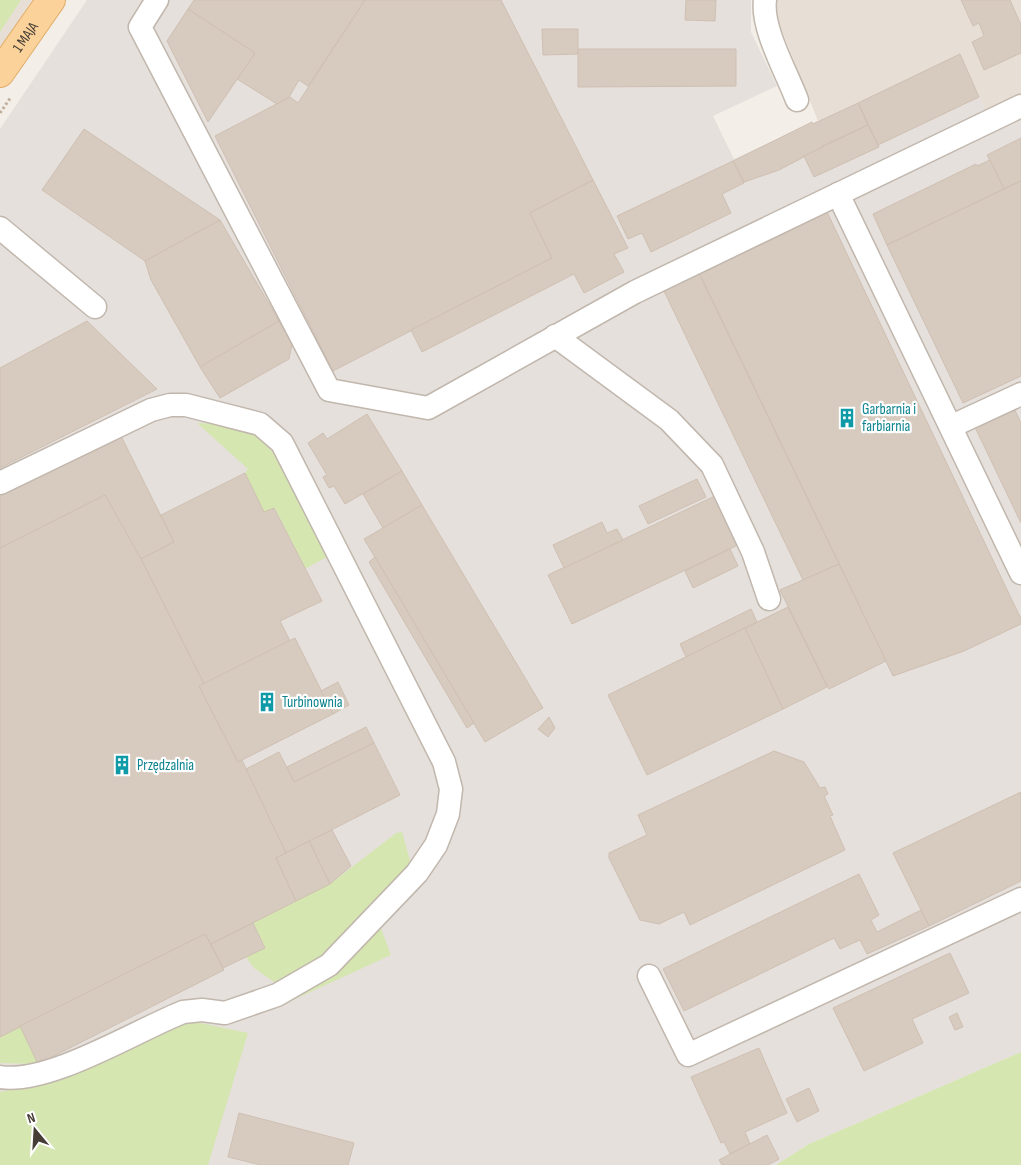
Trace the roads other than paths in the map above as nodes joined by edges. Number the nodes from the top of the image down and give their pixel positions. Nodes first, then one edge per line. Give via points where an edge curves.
1 (51, 0) edge
2 (157, 0) edge
3 (765, 0) edge
4 (0, 74) edge
5 (797, 100) dead end
6 (1021, 106) edge
7 (838, 194) junction
8 (0, 228) edge
9 (95, 307) dead end
10 (556, 336) junction
11 (1021, 394) edge
12 (952, 426) junction
13 (0, 483) edge
14 (1021, 573) edge
15 (769, 599) dead end
16 (1021, 899) edge
17 (649, 976) dead end
18 (0, 1077) edge

1 - 4 main road, 1 MAJA
2 - 10 street via 140,27 329,390 428,408
3 - 5 street via 770,33
6 - 7 street
7 - 10 street via 635,292
7 - 12 street
8 - 9 street
10 - 15 street via 669,420 712,464 753,552
11 - 12 street
12 - 14 street
13 - 18 street via 151,410 170,405 186,405 260,424 282,444 444,762 451,789 448,814 436,845 422,866 329,965 277,995 225,1013 183,1012 57,1070 32,1076
16 - 17 street via 688,1055

